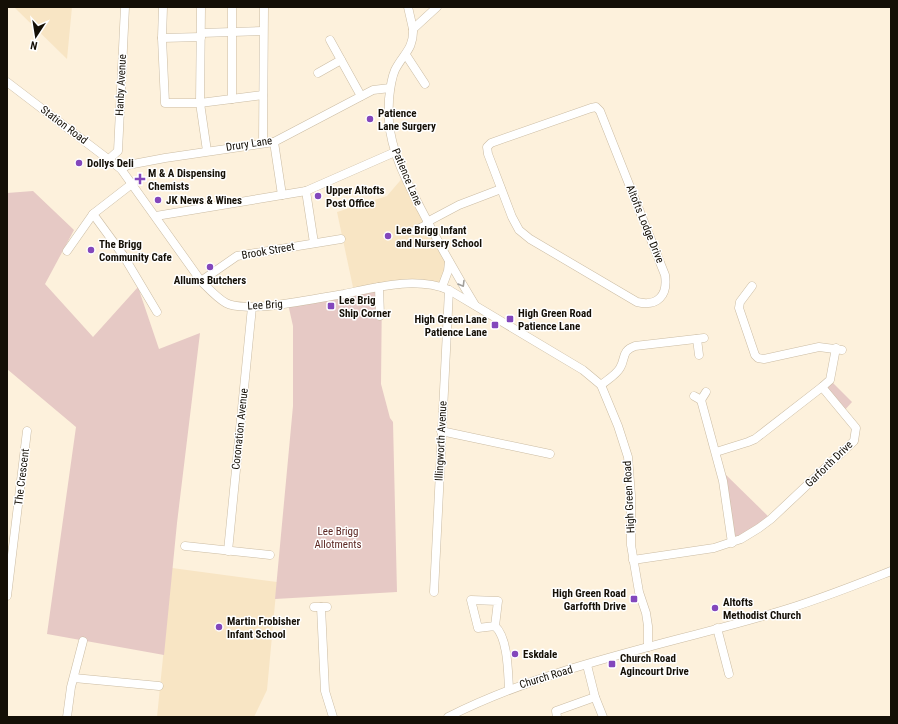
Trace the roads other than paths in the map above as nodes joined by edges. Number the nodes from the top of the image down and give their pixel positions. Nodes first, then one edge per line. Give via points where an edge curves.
1 (126, 7) edge
2 (163, 7) edge
3 (201, 7) edge
4 (232, 7) edge
5 (264, 7) edge
6 (408, 7) edge
7 (437, 7) edge
8 (413, 29) junction
9 (263, 31) junction
10 (232, 32) junction
11 (201, 35) junction
12 (162, 38) junction
13 (330, 40) dead end
14 (406, 56) junction
15 (341, 60) junction
16 (318, 73) dead end
17 (7, 82) edge
18 (425, 84) dead end
19 (390, 88) junction
20 (263, 95) junction
21 (361, 96) junction
22 (232, 99) junction
23 (200, 103) junction
24 (274, 142) junction
25 (263, 143) junction
26 (207, 151) junction
27 (395, 152) junction
28 (109, 159) junction
29 (121, 168) junction
30 (133, 183) junction
31 (501, 189) junction
32 (306, 191) junction
33 (282, 195) junction
34 (93, 214) junction
35 (156, 216) junction
36 (428, 223) junction
37 (414, 231) dead end
38 (341, 239) dead end
39 (314, 243) junction
40 (67, 251) dead end
41 (449, 262) junction
42 (202, 281) junction
43 (752, 286) dead end
44 (379, 287) junction
45 (445, 289) junction
46 (475, 306) junction
47 (252, 307) junction
48 (156, 312) dead end
49 (380, 316) dead end
50 (699, 356) dead end
51 (601, 385) junction
52 (822, 388) junction
53 (700, 396) dead end
54 (28, 431) dead end
55 (441, 431) junction
56 (545, 450) dead end
57 (716, 452) junction
58 (732, 543) junction
59 (185, 546) dead end
60 (228, 551) junction
61 (270, 555) dead end
62 (633, 560) junction
63 (891, 571) edge
64 (434, 592) dead end
65 (7, 596) edge
66 (321, 607) dead end
67 (495, 626) dead end
68 (718, 628) junction
69 (83, 641) dead end
70 (648, 647) junction
71 (587, 665) junction
72 (729, 674) dead end
73 (74, 678) junction
74 (159, 686) dead end
75 (509, 689) junction
76 (595, 697) junction
77 (67, 717) edge
78 (333, 717) edge
79 (448, 717) edge
80 (557, 717) edge
81 (603, 717) edge

1 - 28 street, Hanby Avenue via 118,151
2 - 12 street
3 - 11 street
4 - 10 street
5 - 9 street
6 - 8 street
7 - 8 street
8 - 14 street, Patience Lane via 412,43
9 - 10 street
9 - 20 street
10 - 11 street
10 - 22 street
11 - 12 street
11 - 23 street
12 - 23 street via 165,103
13 - 15 street
14 - 18 street
14 - 19 street, Patience Lane via 393,74
15 - 16 street
15 - 21 street
17 - 28 street, Station Road
19 - 21 street, Drury Lane via 373,90
19 - 27 street, Patience Lane via 389,121
20 - 22 street
20 - 25 street
21 - 24 street, Drury Lane
22 - 23 street
23 - 26 street
24 - 25 street, Drury Lane
24 - 33 street
25 - 26 street, Drury Lane
26 - 29 street, Drury Lane
27 - 32 street
27 - 36 street, Patience Lane
28 - 29 street, Station Road
29 - 30 street, Lee Brig
30 - 34 street
30 - 35 street, Lee Brig
31 - 31 street, Altofts Lodge Drive via 519,230 530,239 637,302 646,304 661,298 665,291 665,275 600,111 596,107 491,143 487,147 488,154
31 - 36 street via 459,205
32 - 33 street
32 - 39 street
33 - 35 street
34 - 40 street
34 - 48 street via 123,255
35 - 42 street, Lee Brig
36 - 37 street
36 - 41 street, Patience Lane
38 - 39 street, Brook Street
39 - 42 street, Brook Street via 237,256
41 - 45 street
41 -> 46 street, Patience Lane
42 - 47 street, Lee Brig via 227,304
43 - 52 street via 738,308 755,355 764,359 819,347 839,349 830,380
44 - 45 street, Lee Brig via 410,283
44 - 47 street, Lee Brig via 288,304
44 - 49 street
45 - 46 street, High Green Road
45 - 55 street, Illingworth Avenue
46 - 51 street, High Green Road via 583,370
47 - 60 street, Coronation Avenue
50 - 51 street via 701,339 628,348 620,368
51 - 62 street, High Green Road via 628,457
52 - 57 street via 755,439
52 - 58 street, Garforth Drive via 856,428 854,441 759,528
53 - 57 street
54 - 65 street, The Crescent
55 - 56 street
55 - 64 street, Illingworth Avenue
57 - 58 street
58 - 62 street, Garforth Drive
59 - 60 street
60 - 61 street
62 - 70 street, High Green Road via 646,614
63 - 68 street, Church Road via 817,600
66 - 78 street via 325,691
67 - 75 street via 504,644
68 - 70 street, Church Road
68 - 72 street
69 - 73 street
70 - 71 street, Church Road
71 - 75 street, Church Road
71 - 76 street
73 - 74 street via 147,689
73 - 77 street
75 - 79 street, Church Road
76 - 80 street via 556,712
76 - 81 street

